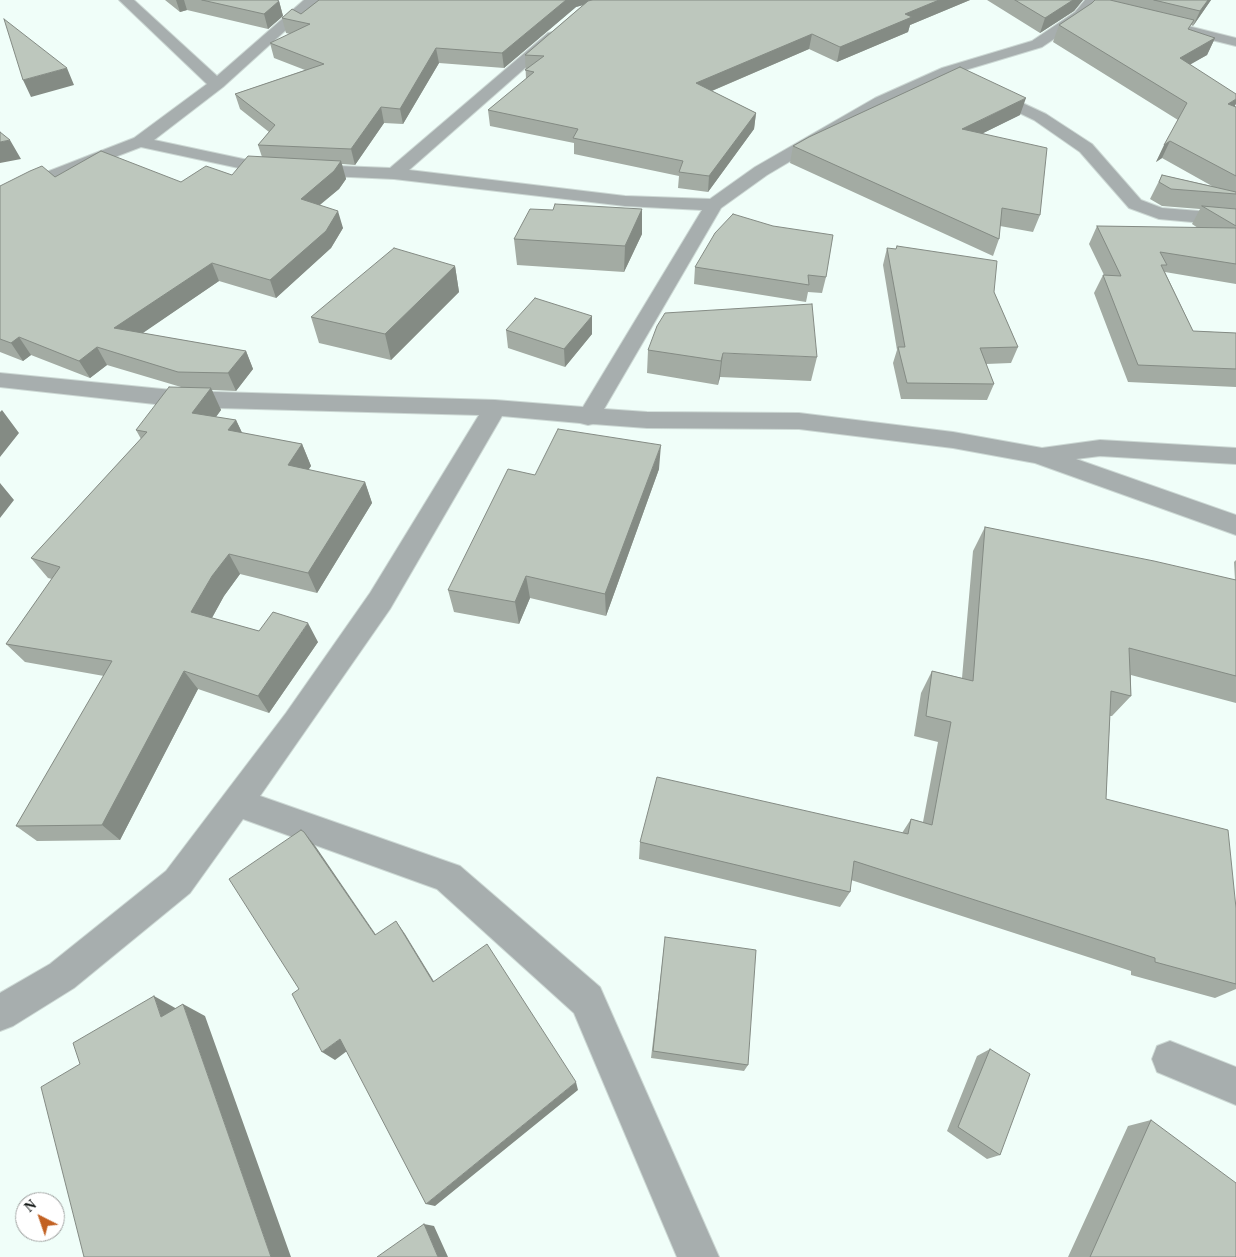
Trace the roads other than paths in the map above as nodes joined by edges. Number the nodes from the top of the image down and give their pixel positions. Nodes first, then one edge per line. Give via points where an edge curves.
1 (126, 0) edge
2 (312, 0) edge
3 (1090, 3) edge
4 (1107, 10) edge
5 (1153, 22) edge
6 (567, 24) edge
7 (1236, 42) edge
8 (947, 71) junction
9 (217, 84) junction
10 (140, 142) junction
11 (394, 174) junction
12 (0, 196) edge
13 (714, 205) junction
14 (1236, 220) edge
15 (0, 380) edge
16 (495, 408) junction
17 (588, 417) junction
18 (1038, 455) junction
19 (1236, 456) edge
20 (1236, 525) edge
21 (236, 802) junction
22 (0, 1013) edge
23 (1170, 1059) dead end
24 (1236, 1086) edge
25 (698, 1257) edge

1 - 9 street
2 - 9 street
3 - 4 street
3 - 8 street via 1080,15 1036,44
5 - 7 street
6 - 11 street
8 - 13 street via 847,119 761,171
8 - 14 street via 1040,117 1086,148 1135,204 1159,213
9 - 10 street
10 - 11 street via 262,168
10 - 12 street
11 - 13 street via 625,201
13 - 17 street
15 - 16 street via 182,399
16 - 17 street
16 - 21 street via 380,601
17 - 18 street via 799,421 953,440
18 - 19 street via 1100,448
18 - 20 street
21 - 22 street via 178,882 62,976
21 - 25 street via 448,877 587,1000
23 - 24 street

